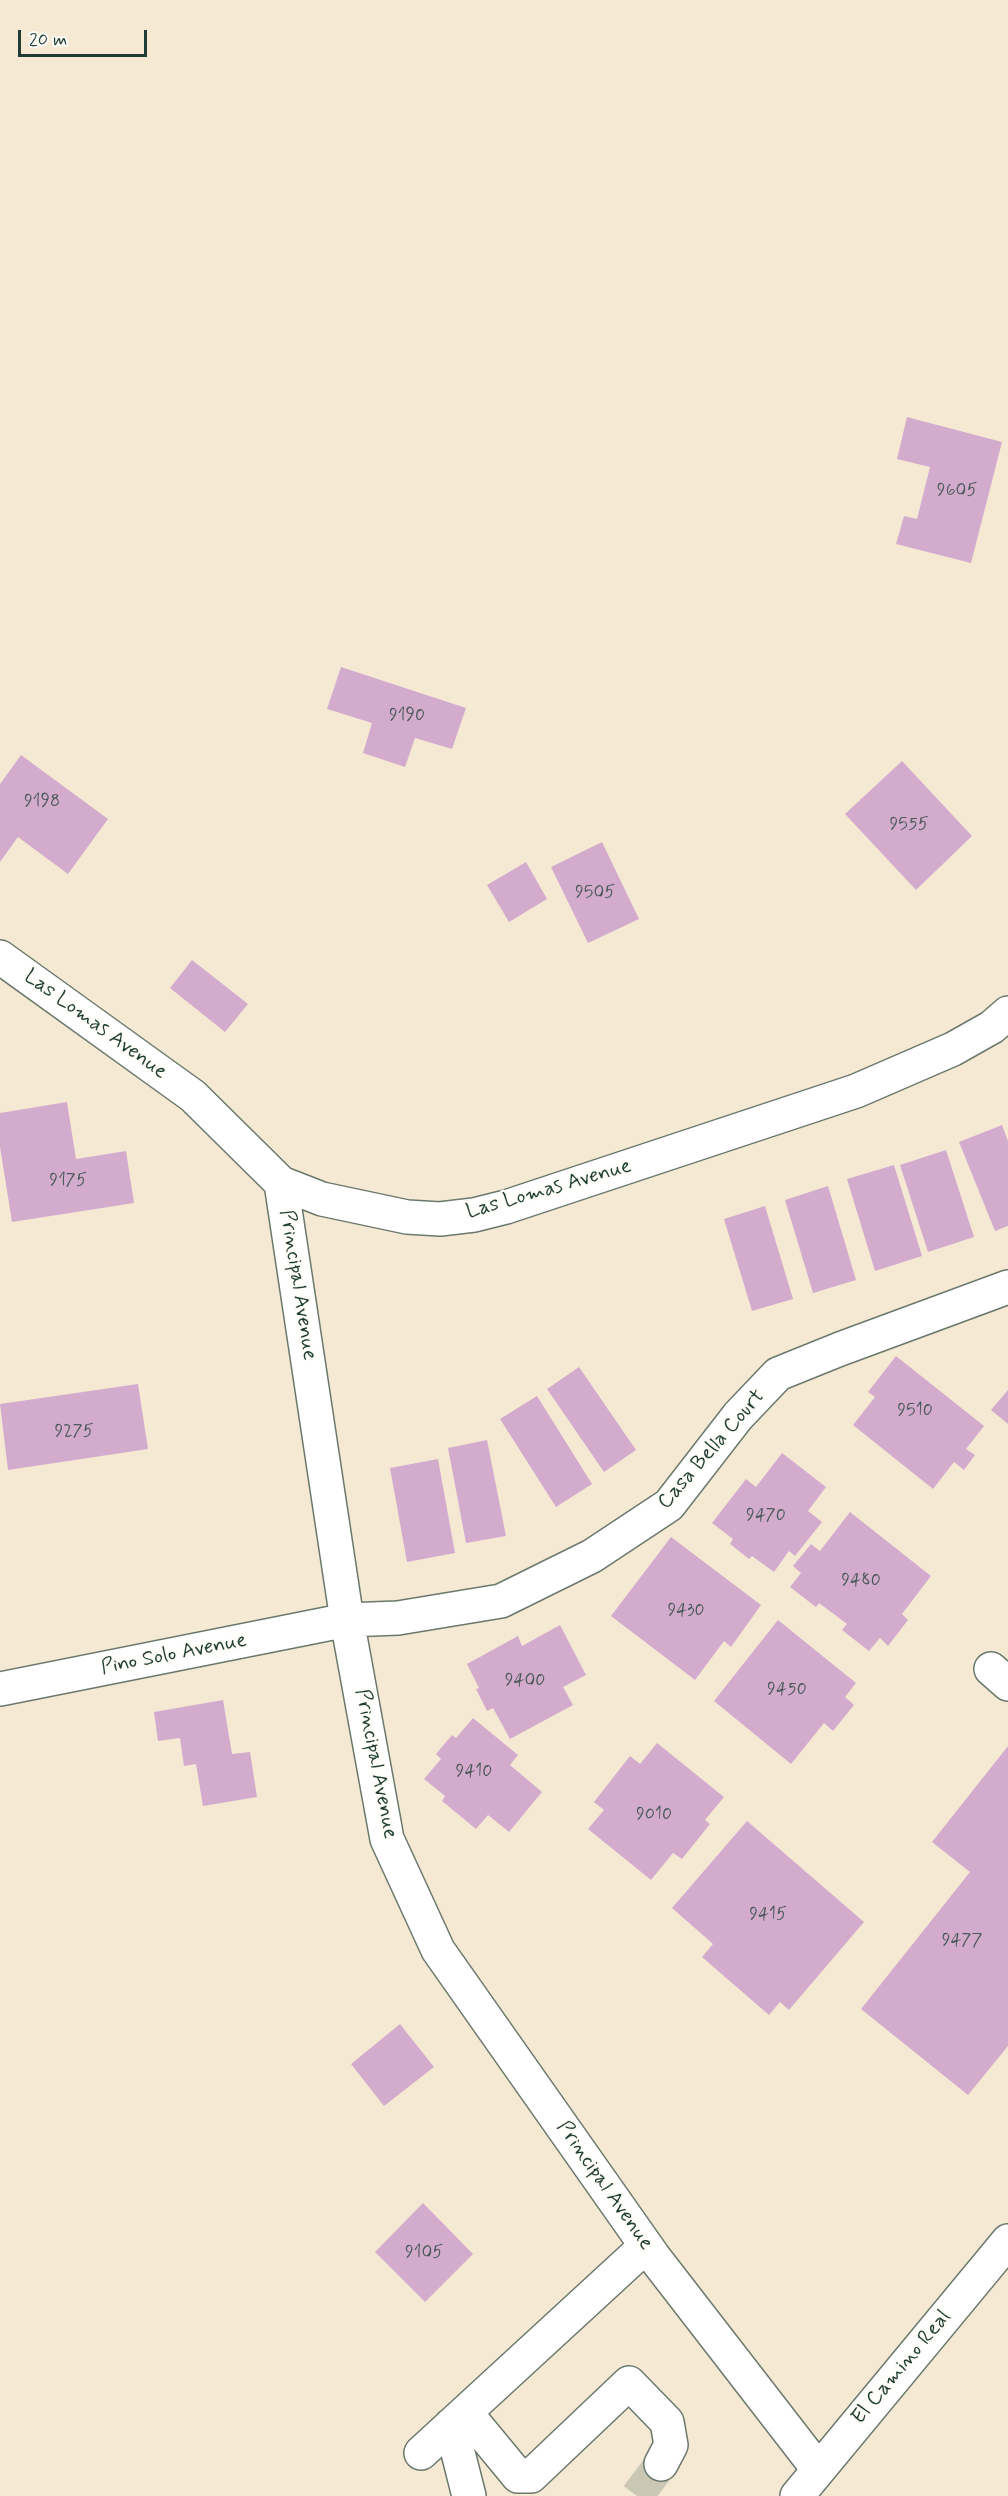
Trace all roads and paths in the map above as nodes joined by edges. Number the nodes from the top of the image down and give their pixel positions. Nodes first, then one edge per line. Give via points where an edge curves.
1 (0, 957) edge
2 (1008, 1013) edge
3 (282, 1183) junction
4 (1008, 1287) edge
5 (347, 1620) junction
6 (0, 1689) edge
7 (1008, 2241) edge
8 (646, 2246) junction
9 (459, 2419) junction
10 (421, 2453) dead end
11 (661, 2464) tunnel mouth
12 (818, 2469) junction
13 (469, 2496) edge
14 (797, 2496) edge

1 - 3 street, Las Lomas Avenue via 193,1096
2 - 3 street, Las Lomas Avenue via 953,1049 856,1091 474,1215 407,1217 322,1199
3 - 5 street, Principal Avenue
4 - 5 street, Casa Bella Court via 778,1374 738,1416 669,1505 592,1556 501,1601 398,1618
5 - 6 street, Pino Solo Avenue
5 - 8 street, Principal Avenue via 387,1839 438,1950
7 - 12 street, El Camino Real
8 - 9 street
8 - 12 street, Principal Avenue
9 - 10 street
9 - 11 street via 518,2476 531,2476 629,2384 667,2422 671,2445
9 - 13 street
12 - 14 street, El Camino Real

